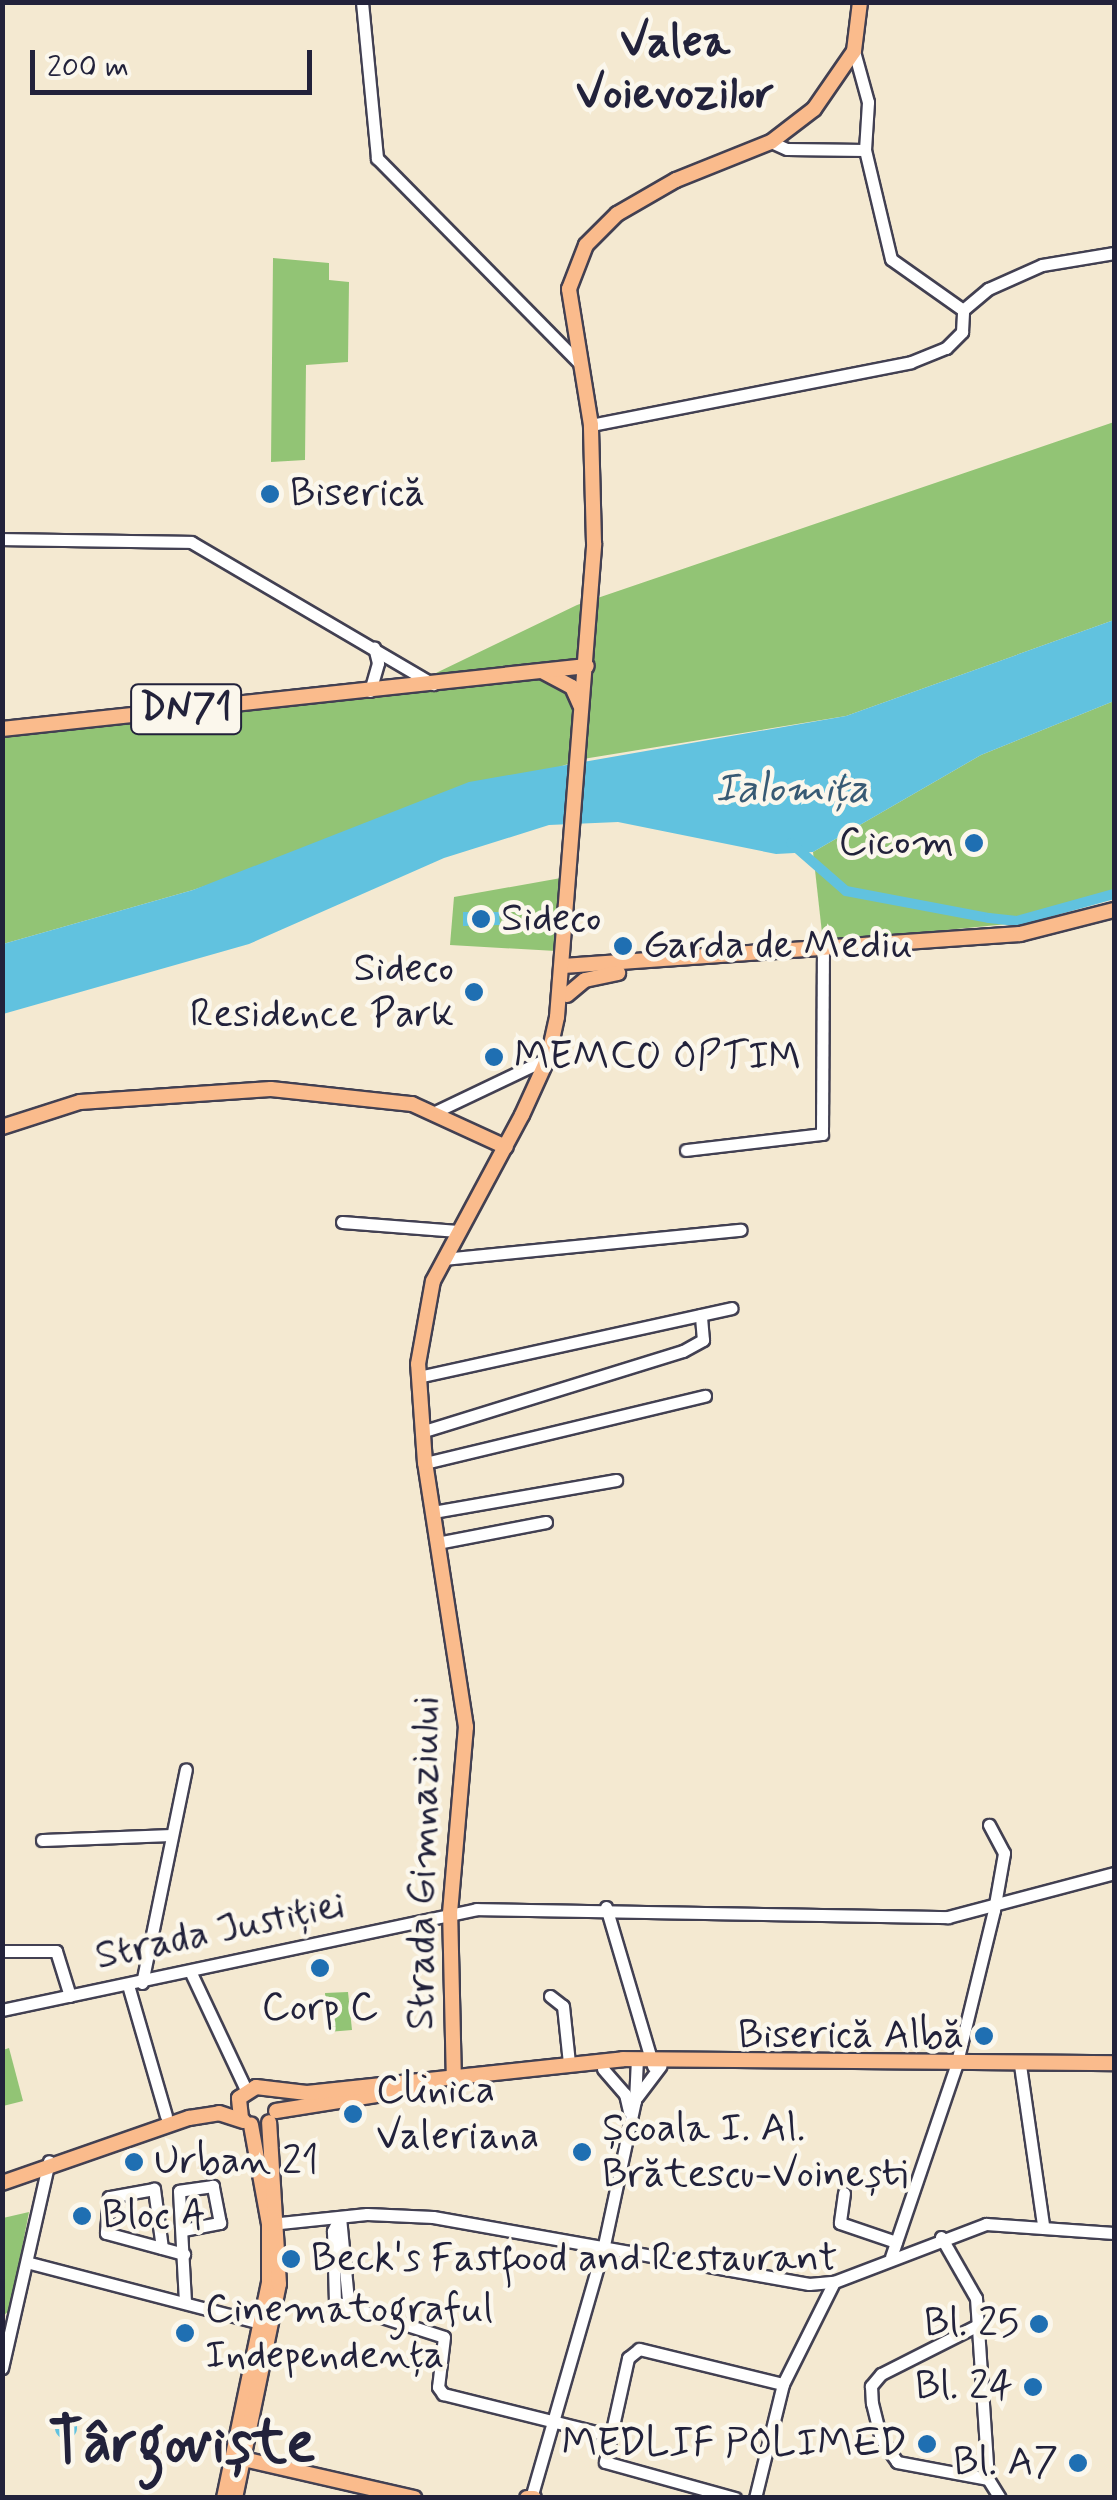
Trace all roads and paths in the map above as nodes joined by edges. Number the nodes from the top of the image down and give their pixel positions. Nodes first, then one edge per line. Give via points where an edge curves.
1 (362, 2) edge
2 (860, 2) edge
3 (854, 52) junction
4 (771, 142) junction
5 (865, 150) junction
6 (1114, 254) edge
7 (963, 310) junction
8 (580, 364) junction
9 (591, 425) junction
10 (2, 540) edge
11 (590, 635) junction
12 (374, 647) junction
13 (549, 669) junction
14 (587, 671) junction
15 (433, 684) junction
16 (370, 691) junction
17 (582, 720) junction
18 (2, 729) edge
19 (1114, 910) edge
20 (1114, 918) edge
21 (824, 953) junction
22 (569, 961) junction
23 (606, 970) junction
24 (566, 995) junction
25 (557, 1018) junction
26 (548, 1058) junction
27 (437, 1111) junction
28 (2, 1127) edge
29 (506, 1147) junction
30 (686, 1150) dead end
31 (342, 1222) dead end
32 (740, 1230) dead end
33 (458, 1231) junction
34 (443, 1259) junction
35 (731, 1308) dead end
36 (701, 1315) junction
37 (418, 1377) junction
38 (705, 1396) dead end
39 (421, 1432) junction
40 (425, 1463) junction
41 (616, 1480) dead end
42 (432, 1512) junction
43 (546, 1522) dead end
44 (438, 1543) junction
45 (186, 1770) dead end
46 (989, 1826) dead end
47 (172, 1835) junction
48 (42, 1840) dead end
49 (1114, 1873) edge
50 (606, 1907) junction
51 (994, 1910) junction
52 (450, 1914) junction
53 (2, 1951) edge
54 (192, 1972) junction
55 (135, 1984) junction
56 (70, 1996) junction
57 (550, 1996) dead end
58 (2, 2010) edge
59 (1114, 2063) edge
60 (651, 2064) junction
61 (569, 2068) junction
62 (1021, 2069) junction
63 (603, 2070) junction
64 (953, 2070) junction
65 (1114, 2072) edge
66 (453, 2075) junction
67 (270, 2092) junction
68 (243, 2094) junction
69 (635, 2101) junction
70 (166, 2116) junction
71 (272, 2116) junction
72 (630, 2121) junction
73 (246, 2122) junction
74 (51, 2165) junction
75 (2, 2179) edge
76 (844, 2194) dead end
77 (340, 2217) junction
78 (280, 2222) junction
79 (1043, 2225) junction
80 (183, 2230) junction
81 (1114, 2234) edge
82 (941, 2237) junction
83 (896, 2242) junction
84 (604, 2245) junction
85 (162, 2248) junction
86 (184, 2254) junction
87 (891, 2257) junction
88 (30, 2262) junction
89 (834, 2282) junction
90 (185, 2302) junction
91 (264, 2324) junction
92 (980, 2324) junction
93 (2, 2368) edge
94 (783, 2384) junction
95 (552, 2422) junction
96 (608, 2434) junction
97 (239, 2458) junction
98 (988, 2480) junction
99 (531, 2497) edge
100 (224, 2498) edge
101 (235, 2498) edge
102 (414, 2498) edge
103 (735, 2498) edge
104 (755, 2498) edge
105 (1000, 2498) edge

1 - 8 street via 378,158
2 - 3 main road
3 - 4 main road via 814,109
3 - 5 street via 868,102
4 - 5 street via 787,149
4 - 8 main road via 676,180 601,228 573,266 569,288
5 - 7 street via 891,259
6 - 7 street via 1042,265 988,289
7 - 9 street via 966,321 955,340 911,362
8 - 9 main road
9 - 11 main road
10 - 12 street via 192,542
11 - 13 main road
11 - 14 main road
12 - 15 street
12 - 16 street via 378,663
13 - 14 main road
13 - 15 main road
13 - 17 main road via 572,686
14 - 17 main road
15 - 16 main road, DN71
16 - 18 main road, DN71
17 - 22 main road
19 - 21 main road via 1020,934
20 - 21 main road via 1022,942
21 - 23 main road
21 - 30 street via 822,1134
22 - 23 main road
22 - 23 main road
22 - 24 main road
22 - 25 main road
23 - 24 main road
24 - 25 main road
25 - 26 main road, Strada Gimnaziului
26 - 27 street
26 - 29 main road, Strada Gimnaziului
27 - 28 main road via 350,1095 244,1090 80,1102
27 - 29 main road
29 - 33 main road, Strada Gimnaziului
31 - 33 street
32 - 34 street
33 - 34 main road, Strada Gimnaziului
34 - 37 main road, Strada Gimnaziului via 425,1306
35 - 36 street
36 - 37 street
36 - 39 street via 703,1340 683,1351
37 - 39 main road, Strada Gimnaziului
38 - 40 street
39 - 40 main road, Strada Gimnaziului
40 - 42 main road, Strada Gimnaziului
41 - 42 street
42 - 44 main road, Strada Gimnaziului
43 - 44 street
44 - 52 main road, Strada Gimnaziului via 466,1727
45 - 47 street
46 - 51 street via 1004,1853
47 - 48 street
47 - 55 street
49 - 51 street, Strada Justiției
50 - 51 street, Strada Justiției via 921,1918
50 - 52 street, Strada Justiției via 506,1906
50 - 60 street
51 - 64 street
52 - 54 street, Strada Justiției
52 - 66 main road, Strada Gimnaziului
53 - 56 street via 56,1950
54 - 55 street, Strada Justiției
54 - 68 street
55 - 56 street, Strada Justiției
55 - 70 street
56 - 58 street, Strada Justiției
57 - 61 street via 563,2006
59 - 62 main road
60 - 61 main road
60 - 63 main road
60 - 64 main road
60 - 69 street
60 - 69 street
61 - 63 main road
61 - 66 main road
61 - 66 main road
62 - 64 main road
62 - 65 main road
62 - 79 street
63 - 72 street via 627,2098
64 - 83 street
66 - 67 main road
66 - 71 main road
67 - 68 main road
67 - 71 main road
68 - 70 main road
68 - 73 main road
69 - 72 street
70 - 74 main road
71 - 73 main road
71 - 78 main road
72 - 84 street
73 - 74 main road via 210,2114
73 - 91 main road via 269,2224
74 - 75 main road
74 - 88 street
76 - 83 street via 840,2223
77 - 78 street
77 - 84 street via 433,2217
77 - 95 street via 333,2231 334,2297 348,2310 444,2336 438,2386 443,2394
78 - 97 main road via 274,2334
79 - 81 street
79 - 82 street via 986,2224
80 - 80 street via 180,2192 213,2186 220,2223
80 - 86 street
82 - 87 street
82 - 92 street via 969,2278
83 - 87 street
84 - 89 street via 798,2283
84 - 95 street
85 - 85 street via 106,2234 110,2198 154,2189
85 - 86 street
86 - 90 street
87 - 89 street
88 - 90 street
88 - 93 street
89 - 94 street
90 - 91 street
91 - 97 main road
92 - 98 street
92 - 98 street via 881,2374 872,2386 872,2404 881,2439 897,2462
94 - 96 street via 638,2349 628,2358
94 - 104 street
95 - 96 street
95 - 99 street
96 - 103 street via 609,2466
97 - 100 main road
97 - 101 main road
97 - 102 main road
98 - 105 street

